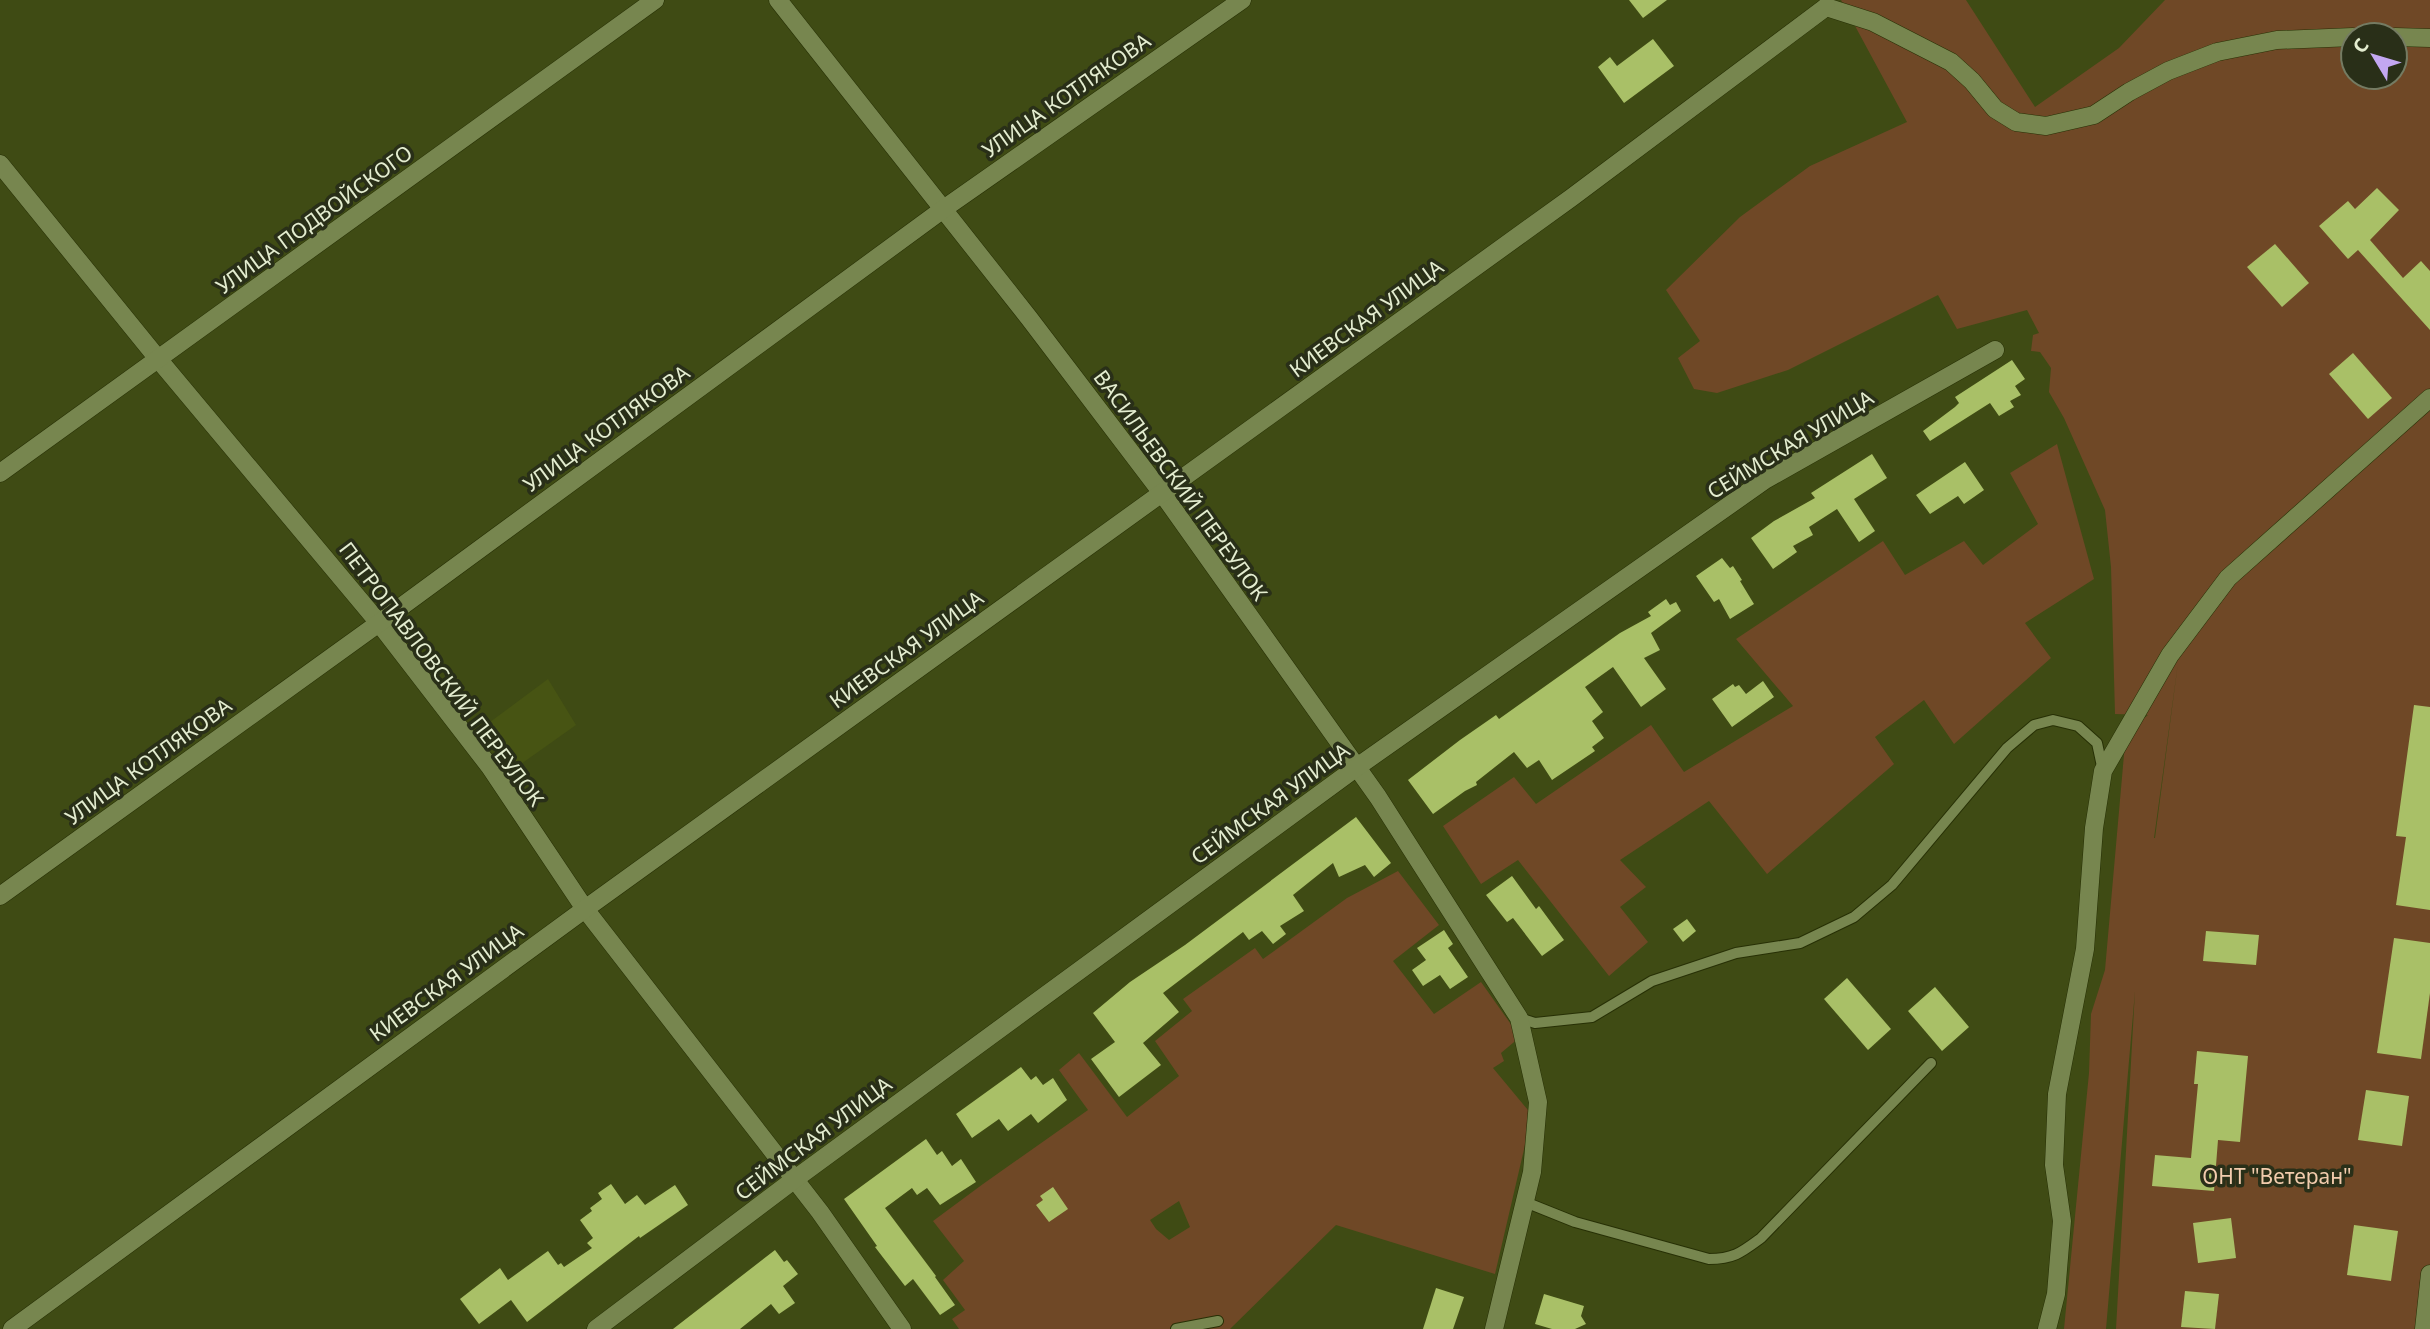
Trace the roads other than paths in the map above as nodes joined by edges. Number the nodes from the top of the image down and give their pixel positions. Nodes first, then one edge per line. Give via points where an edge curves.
1 (655, 0) edge
2 (778, 0) edge
3 (1242, 0) edge
4 (1824, 4) edge
5 (2409, 37) edge
6 (2339, 38) edge
7 (2430, 38) edge
8 (0, 164) edge
9 (942, 210) junction
10 (1995, 350) dead end
11 (159, 360) junction
12 (2430, 398) edge
13 (0, 473) edge
14 (1162, 493) junction
15 (379, 623) junction
16 (1357, 767) junction
17 (2103, 771) junction
18 (0, 896) edge
19 (585, 909) junction
20 (1519, 1018) junction
21 (1931, 1063) dead end
22 (794, 1178) junction
23 (1525, 1202) junction
24 (2430, 1274) edge
25 (1218, 1321) dead end
26 (12, 1329) edge
27 (596, 1329) edge
28 (902, 1329) edge
29 (1176, 1329) edge
30 (1494, 1329) edge
31 (2048, 1329) edge
32 (2424, 1329) edge

1 - 11 street, УЛИЦА ПОДВОЙСКОГО
2 - 9 street, ВАСИЛЬЕВСКИЙ ПЕРЕУЛОК
3 - 9 street, УЛИЦА КОТЛЯКОВА
4 - 6 street via 1873,22 1951,61 1995,109 2017,122 2046,126 2094,115 2168,71 2217,52 2277,40
4 - 14 street, КИЕВСКАЯ УЛИЦА via 1571,198
5 - 7 street
8 - 11 street, ПЕТРОПАВЛОВСКИЙ ПЕРЕУЛОК
9 - 14 street, ВАСИЛЬЕВСКИЙ ПЕРЕУЛОК
9 - 15 street, УЛИЦА КОТЛЯКОВА
10 - 16 street, СЕЙМСКАЯ УЛИЦА via 1765,480
11 - 13 street, УЛИЦА ПОДВОЙСКОГО
11 - 15 street, ПЕТРОПАВЛОВСКИЙ ПЕРЕУЛОК
12 - 17 street via 2228,578 2170,655
14 - 16 street, ВАСИЛЬЕВСКИЙ ПЕРЕУЛОК
14 - 19 street, КИЕВСКАЯ УЛИЦА
15 - 18 street, УЛИЦА КОТЛЯКОВА
15 - 19 street, ПЕТРОПАВЛОВСКИЙ ПЕРЕУЛОК via 490,767
16 - 20 street, ВАСИЛЬЕВСКИЙ ПЕРЕУЛОК
16 - 22 street, СЕЙМСКАЯ УЛИЦА
17 - 20 lane via 2097,743 2078,726 2053,720 2034,725 2007,748 1892,885 1854,917 1800,943 1736,953 1652,981 1592,1017 1535,1023
17 - 31 street via 2085,948 2057,1094 2054,1165 2062,1222
19 - 22 street, ПЕТРОПАВЛОВСКИЙ ПЕРЕУЛОК
19 - 26 street, КИЕВСКАЯ УЛИЦА
20 - 23 street via 1538,1102
21 - 23 lane via 1738,1255 1709,1259 1575,1222
22 - 27 street, СЕЙМСКАЯ УЛИЦА
22 - 28 street, ПЕТРОПАВЛОВСКИЙ ПЕРЕУЛОК
23 - 30 street
24 - 32 street
25 - 29 lane

